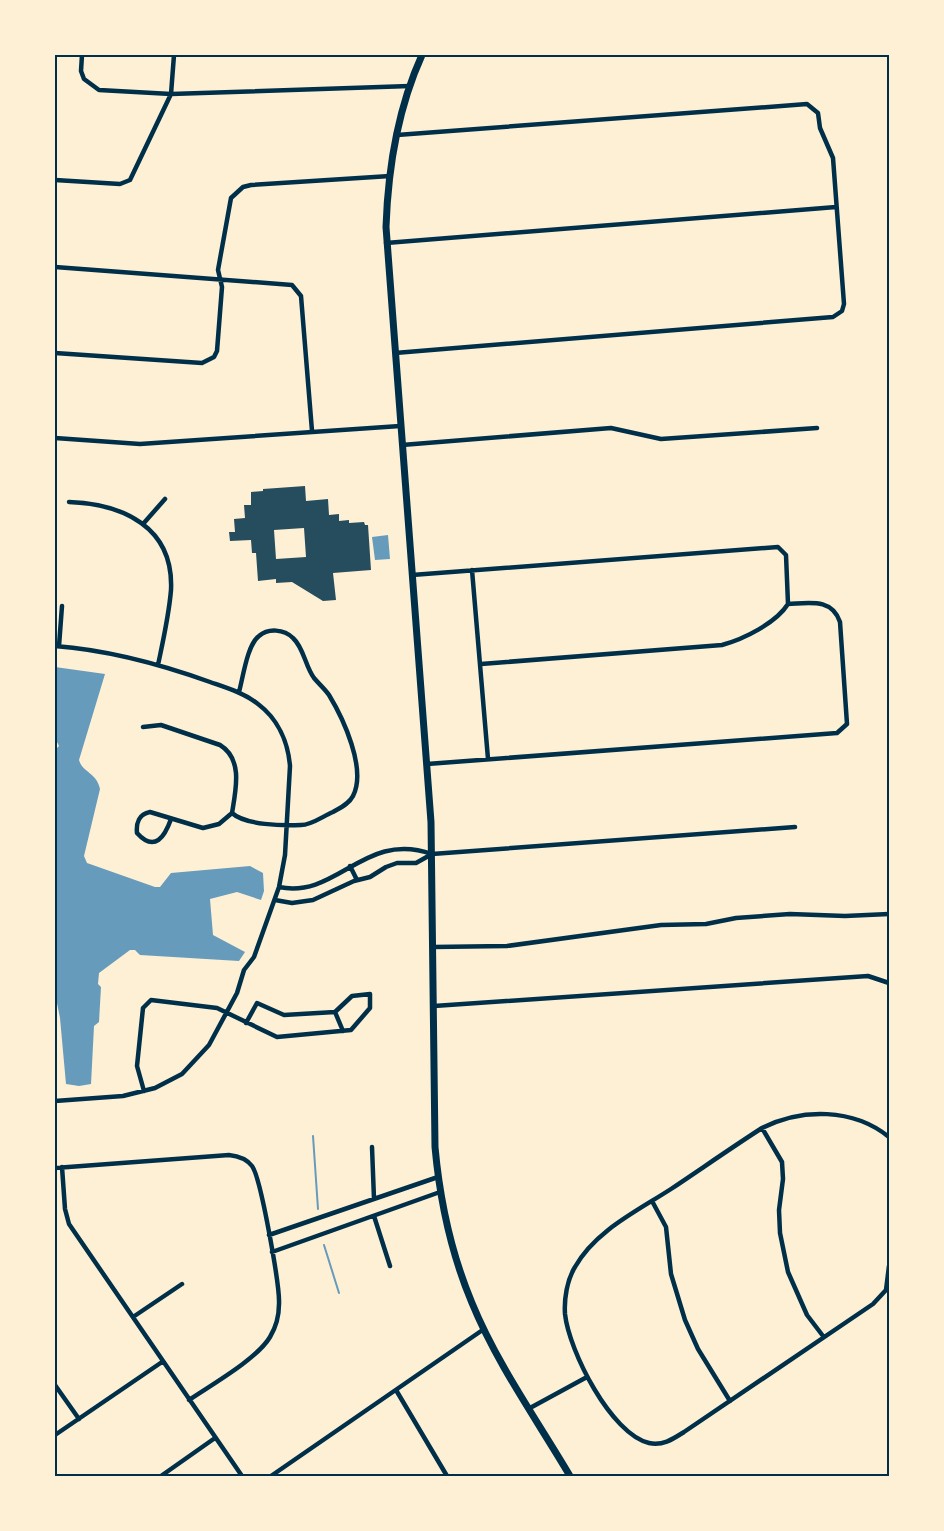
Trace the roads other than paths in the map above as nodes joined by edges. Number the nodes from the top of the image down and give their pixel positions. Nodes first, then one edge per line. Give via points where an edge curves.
1 (82, 55) edge
2 (174, 55) edge
3 (422, 55) edge
4 (410, 86) junction
5 (170, 94) junction
6 (396, 135) junction
7 (390, 176) junction
8 (55, 180) edge
9 (836, 207) junction
10 (386, 243) junction
11 (55, 267) edge
12 (220, 279) junction
13 (55, 353) edge
14 (394, 353) junction
15 (400, 426) junction
16 (817, 428) dead end
17 (312, 431) junction
18 (55, 438) edge
19 (402, 445) junction
20 (165, 499) dead end
21 (69, 502) dead end
22 (143, 524) junction
23 (472, 570) junction
24 (412, 575) junction
25 (788, 604) junction
26 (62, 606) dead end
27 (57, 646) edge
28 (481, 664) junction
29 (158, 666) junction
30 (239, 692) junction
31 (143, 727) dead end
32 (488, 759) junction
33 (427, 764) junction
34 (232, 812) junction
35 (171, 819) junction
36 (287, 824) junction
37 (795, 827) dead end
38 (432, 854) junction
39 (350, 866) junction
40 (357, 880) junction
41 (321, 884) junction
42 (279, 887) junction
43 (326, 893) junction
44 (275, 900) junction
45 (889, 914) edge
46 (433, 948) junction
47 (889, 983) edge
48 (434, 1006) junction
49 (227, 1012) junction
50 (335, 1012) junction
51 (246, 1023) junction
52 (344, 1031) junction
53 (144, 1091) junction
54 (55, 1101) edge
55 (762, 1128) junction
56 (889, 1137) edge
57 (372, 1147) dead end
58 (62, 1167) junction
59 (55, 1168) edge
60 (438, 1177) junction
61 (440, 1192) junction
62 (374, 1199) junction
63 (652, 1201) junction
64 (374, 1216) junction
65 (269, 1235) junction
66 (272, 1252) junction
67 (390, 1266) dead end
68 (889, 1266) edge
69 (182, 1284) dead end
70 (133, 1317) junction
71 (484, 1329) junction
72 (823, 1336) junction
73 (162, 1362) junction
74 (587, 1377) junction
75 (55, 1385) edge
76 (396, 1390) junction
77 (189, 1400) junction
78 (730, 1401) junction
79 (530, 1408) junction
80 (78, 1419) junction
81 (55, 1435) edge
82 (215, 1438) junction
83 (161, 1476) edge
84 (242, 1476) edge
85 (271, 1476) edge
86 (447, 1476) edge
87 (570, 1476) edge

1 - 5 street via 81,71 92,87
2 - 5 street
3 - 4 main road
4 - 5 street
4 - 6 main road
5 - 8 street via 133,176 126,182
6 - 7 main road
6 - 9 street via 800,103 813,107 818,113 820,128 833,158
7 - 10 main road
7 - 12 street via 243,187 231,198 218,270
9 - 10 street
9 - 14 street via 844,304 838,316
10 - 14 main road
11 - 12 street
12 - 13 street via 217,351 209,362
12 - 17 street via 286,283 298,290
14 - 15 main road
15 - 17 street
15 - 19 main road
16 - 19 street via 662,439 611,428
17 - 18 street via 140,444
19 - 24 main road
20 - 22 street
21 - 22 street via 106,506
22 - 29 street via 162,548 170,574 170,600
23 - 24 street
23 - 25 street via 778,547 786,555
23 - 28 street
24 - 33 main road
25 - 28 street via 757,628 722,645
25 - 32 street via 825,604 837,614 846,681 847,724 838,733
26 - 27 street
27 - 29 street via 104,652
28 - 32 street
29 - 30 street
30 - 36 street via 267,712 284,738 290,766
30 - 36 street via 252,644 258,636 276,630 293,637 347,730 357,778 354,795 343,806 308,824
31 - 34 street via 161,725 226,749 235,763 236,772
32 - 33 street
33 - 38 main road
34 - 35 street via 212,827 196,827
34 - 36 street via 248,821
35 - 35 street via 144,813 139,818 137,833 147,840 160,841
36 - 42 street
37 - 38 street
38 - 39 street via 417,849 378,852
38 - 40 street via 416,863 397,863
38 - 46 main road
39 - 40 street
39 - 41 street
40 - 43 street
41 - 42 street via 299,890
41 - 43 street
42 - 44 street
43 - 44 street via 301,903
44 - 49 street via 254,958 244,970
45 - 46 street via 790,914 736,918 507,946
46 - 48 main road
47 - 48 street via 868,976
48 - 60 main road
49 - 51 street
49 - 53 street via 209,1046 195,1063 167,1083
49 - 53 street via 211,1007 147,1002 143,1008 137,1066
50 - 51 street via 284,1015 257,1003
50 - 52 street
50 - 52 street via 352,996 370,994 370,1008 351,1030
51 - 52 street via 277,1037
53 - 54 street via 123,1096
55 - 56 street via 790,1117 818,1114 857,1120
55 - 63 street
55 - 72 street via 782,1162 780,1233 788,1272 807,1315
57 - 62 street
58 - 59 street
58 - 65 street via 237,1156 249,1163 256,1173
58 - 70 street via 69,1224
60 - 61 main road
60 - 62 street
61 - 64 street
61 - 71 main road via 458,1267
62 - 65 street
63 - 74 street via 593,1243 573,1271 566,1297 566,1316
63 - 78 street via 666,1227 670,1274 685,1320 698,1349
64 - 66 street
64 - 67 street
65 - 66 street
66 - 77 street via 279,1304 270,1337 253,1356
68 - 72 street via 886,1290 873,1304
69 - 70 street
70 - 73 street
71 - 76 street
71 - 79 main road
72 - 78 street
73 - 77 street
73 - 80 street
74 - 78 street via 616,1418 634,1435 652,1443 668,1442
74 - 79 street
75 - 80 street
76 - 85 street
76 - 86 street
77 - 82 street
79 - 87 main road
80 - 81 street
82 - 83 street
82 - 84 street

